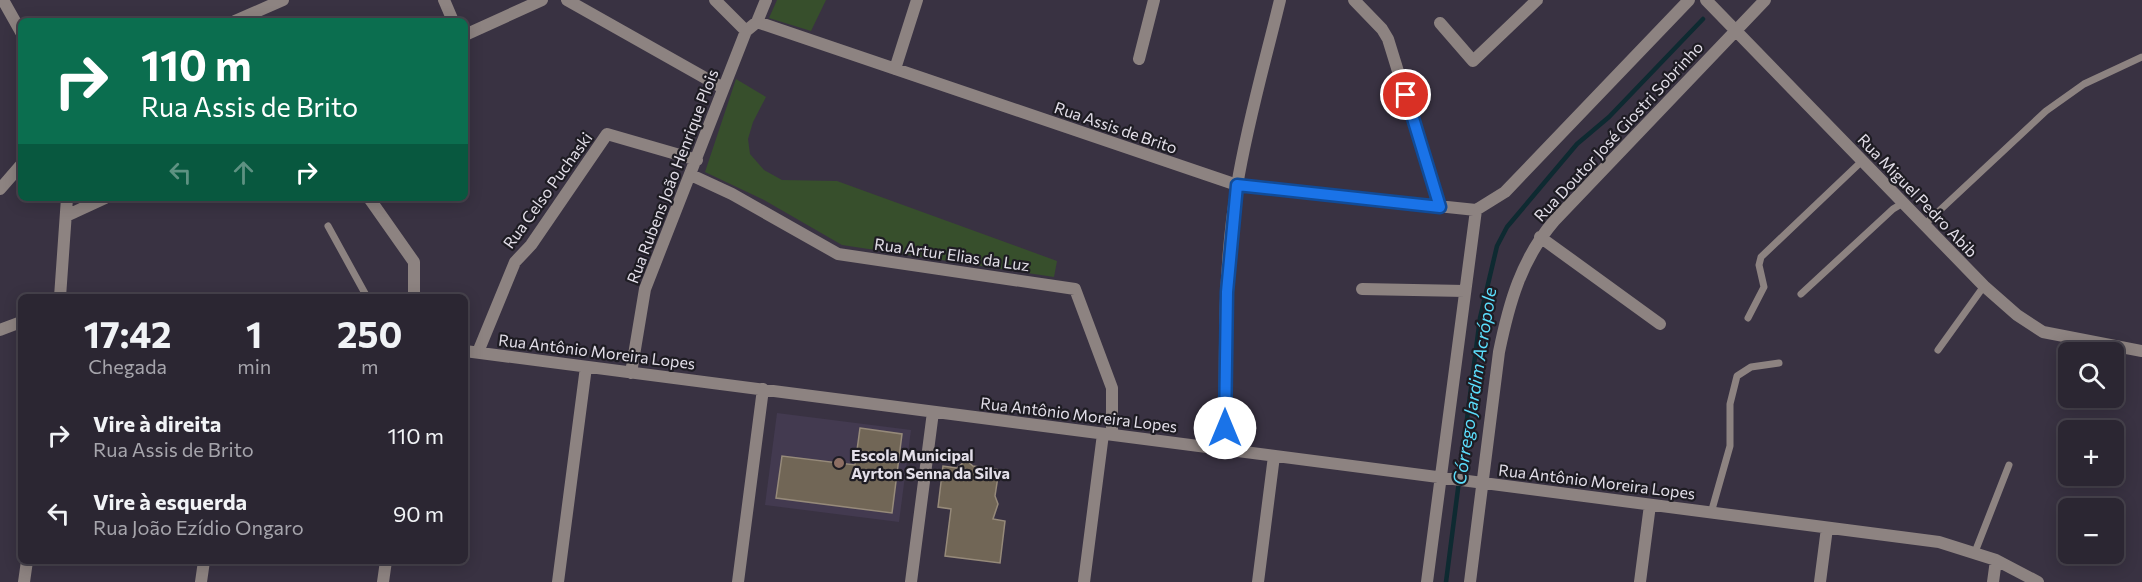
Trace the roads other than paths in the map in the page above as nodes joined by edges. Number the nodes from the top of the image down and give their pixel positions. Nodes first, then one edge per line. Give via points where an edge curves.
1 (3, 0) edge
2 (283, 0) edge
3 (444, 0) edge
4 (542, 0) edge
5 (567, 0) edge
6 (715, 0) edge
7 (766, 0) edge
8 (916, 0) edge
9 (1154, 0) edge
10 (1280, 0) edge
11 (1354, 0) edge
12 (1537, 0) edge
13 (1689, 0) edge
14 (1706, 0) edge
15 (1765, 0) edge
16 (242, 18) edge
17 (452, 18) edge
18 (757, 22) junction
19 (1440, 23) dead end
20 (18, 27) edge
21 (1736, 31) junction
22 (746, 32) junction
23 (468, 34) edge
24 (2142, 57) edge
25 (1139, 59) dead end
26 (895, 69) junction
27 (723, 88) junction
28 (697, 160) junction
29 (1862, 161) junction
30 (18, 168) edge
31 (692, 175) junction
32 (1237, 185) junction
33 (0, 189) edge
34 (68, 201) edge
35 (98, 201) edge
36 (371, 201) edge
37 (1903, 203) junction
38 (1440, 207) junction
39 (1476, 210) junction
40 (66, 216) junction
41 (1924, 225) junction
42 (328, 226) dead end
43 (1540, 237) junction
44 (1984, 286) junction
45 (1362, 289) dead end
46 (1466, 291) junction
47 (60, 294) edge
48 (365, 294) edge
49 (414, 294) edge
50 (1801, 294) dead end
51 (1748, 318) dead end
52 (18, 323) edge
53 (1660, 324) dead end
54 (0, 330) edge
55 (1938, 350) dead end
56 (2142, 351) edge
57 (471, 352) edge
58 (1779, 363) dead end
59 (586, 367) junction
60 (631, 373) junction
61 (763, 389) junction
62 (933, 412) junction
63 (1108, 434) junction
64 (1225, 450) junction
65 (1274, 456) junction
66 (2009, 465) dead end
67 (1441, 478) junction
68 (1483, 483) junction
69 (1650, 505) junction
70 (1711, 513) junction
71 (1827, 528) junction
72 (1975, 552) junction
73 (1996, 560) junction
74 (27, 564) edge
75 (204, 564) edge
76 (386, 564) edge
77 (24, 582) edge
78 (201, 582) edge
79 (383, 582) edge
80 (558, 582) edge
81 (738, 582) edge
82 (911, 582) edge
83 (1084, 582) edge
84 (1258, 582) edge
85 (1427, 582) edge
86 (1470, 582) edge
87 (1640, 582) edge
88 (1820, 582) edge
89 (1993, 582) edge
90 (2038, 582) edge

1 - 20 street
2 - 16 street
3 - 17 street
4 - 23 street
5 - 27 street
6 - 22 street
7 - 18 street, Rua Rubens João Henrique Plois
8 - 26 street
9 - 25 street
10 - 32 street
11 - 38 street via 1388,39
12 - 19 street via 1473,61
13 - 39 street via 1504,192
14 - 21 street, Rua Miguel Pedro Abib
15 - 21 street, Rua Doutor José Giostri Sobrinho
18 - 22 street, Rua Rubens João Henrique Plois
18 - 26 street, Rua Assis de Brito
21 - 29 street, Rua Miguel Pedro Abib
21 - 43 street, Rua Doutor José Giostri Sobrinho
22 - 27 street, Rua Rubens João Henrique Plois
24 - 41 lane via 2084,84 2046,111
26 - 32 street, Rua Assis de Brito
27 - 28 street, Rua Rubens João Henrique Plois
28 - 31 street, Rua Rubens João Henrique Plois
28 - 57 street, Rua Celso Puchaski via 607,134 531,246 515,262
29 - 37 street, Rua Miguel Pedro Abib
29 - 51 lane via 1761,257 1764,287
30 - 33 street
31 - 60 street, Rua Rubens João Henrique Plois via 642,300
31 - 63 street, Rua Artur Elias da Luz via 838,254 1075,289 1112,388
32 - 38 street, Rua Assis de Brito
32 - 64 street via 1226,302
34 - 40 street
35 - 40 street
36 - 49 street via 414,262
37 - 41 street, Rua Miguel Pedro Abib
37 - 50 lane
38 - 39 street, Rua Assis de Brito
39 - 46 street
40 - 47 street
41 - 44 street, Rua Miguel Pedro Abib
42 - 48 lane
43 - 53 street
43 - 68 street, Rua Doutor José Giostri Sobrinho via 1521,270 1505,321
44 - 55 lane
44 - 56 street, Rua Miguel Pedro Abib via 2043,332
45 - 46 street
46 - 67 street
52 - 54 street
57 - 59 street, Rua Antônio Moreira Lopes
58 - 70 lane via 1751,367 1737,376 1730,404 1730,446
59 - 60 street, Rua Antônio Moreira Lopes
59 - 80 street
60 - 61 street, Rua Antônio Moreira Lopes
61 - 62 street, Rua Antônio Moreira Lopes
61 - 81 street
62 - 63 street, Rua Antônio Moreira Lopes
62 - 82 street
63 - 64 street, Rua Antônio Moreira Lopes
63 - 83 street
64 - 65 street, Rua Antônio Moreira Lopes
65 - 67 street, Rua Antônio Moreira Lopes
65 - 84 street
66 - 72 lane
67 - 68 street, Rua Antônio Moreira Lopes
67 - 85 street
68 - 69 street, Rua Antônio Moreira Lopes
68 - 86 street, Rua Doutor José Giostri Sobrinho
69 - 70 street, Rua Antônio Moreira Lopes
69 - 87 street
70 - 71 street, Rua Antônio Moreira Lopes
71 - 72 street, Rua Antônio Moreira Lopes via 1939,542
71 - 88 street
72 - 73 street, Rua Antônio Moreira Lopes
73 - 89 street
73 - 90 street, Rua Antônio Moreira Lopes
74 - 77 street
75 - 78 street
76 - 79 street

